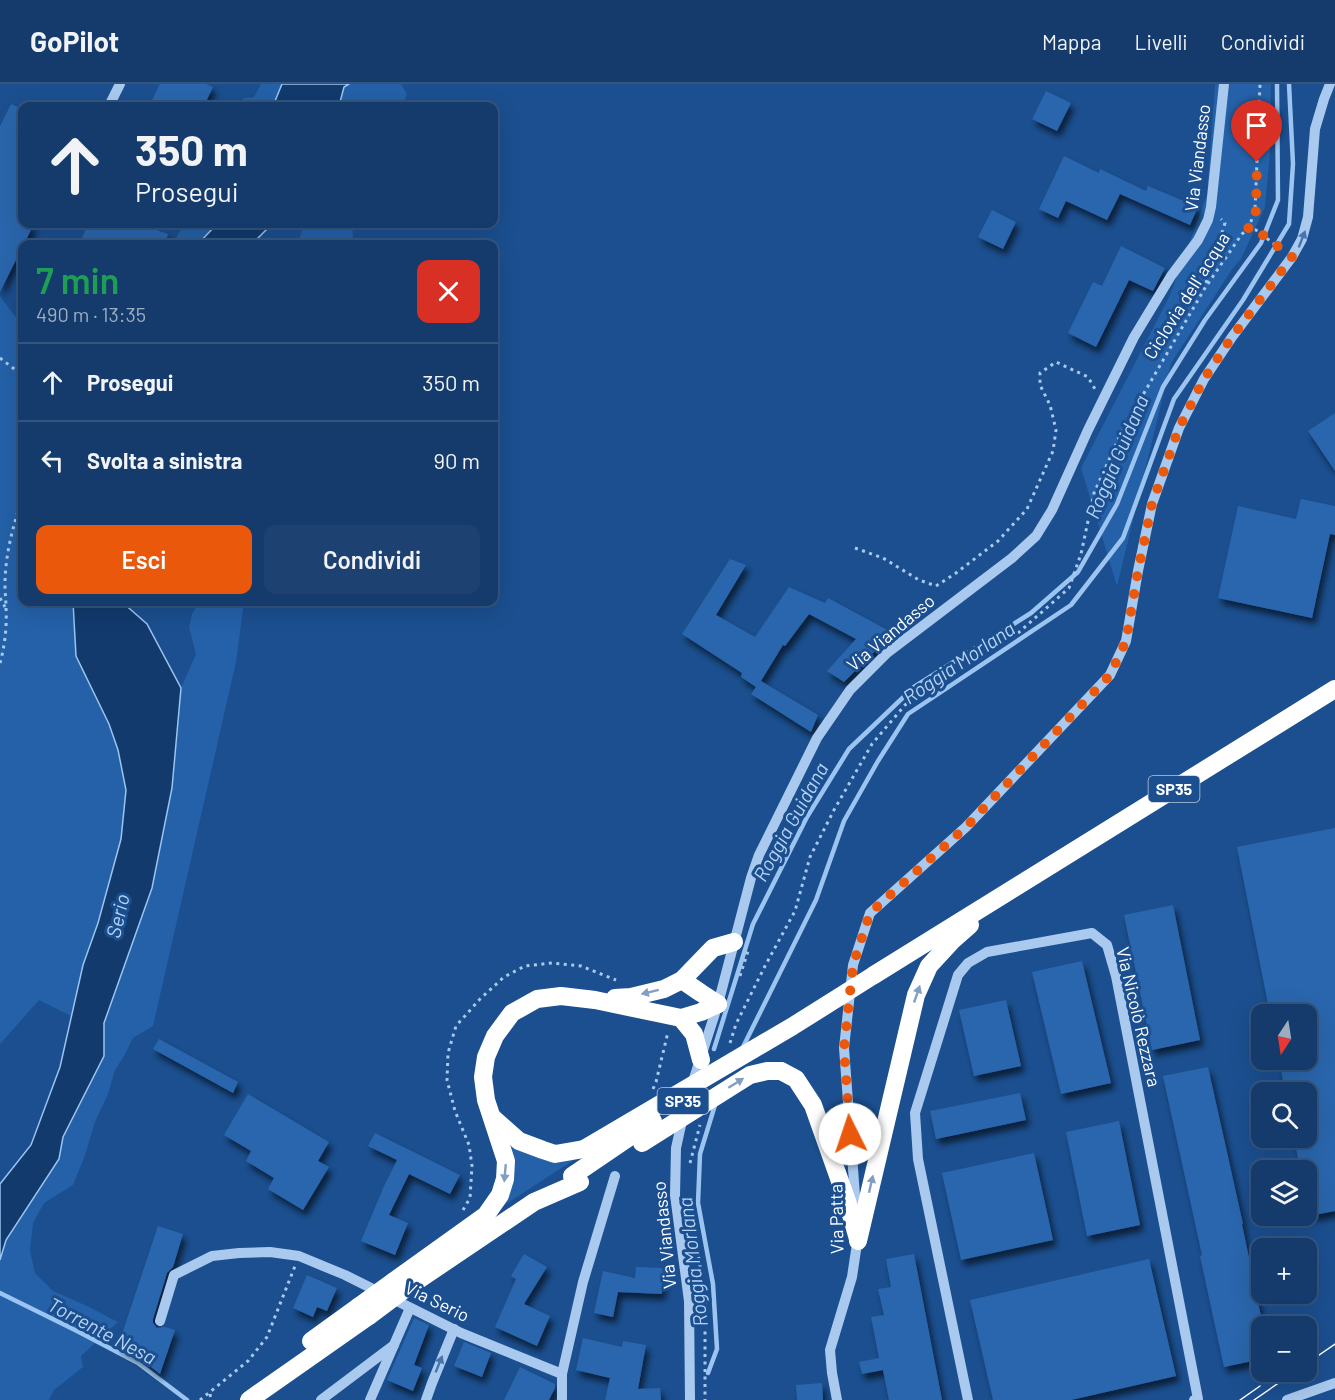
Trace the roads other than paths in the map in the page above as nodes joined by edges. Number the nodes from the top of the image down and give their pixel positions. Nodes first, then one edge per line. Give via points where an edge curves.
1 (120, 84) edge
2 (1224, 84) edge
3 (1330, 84) edge
4 (111, 102) edge
5 (1335, 689) edge
6 (1012, 889) junction
7 (742, 945) junction
8 (682, 980) junction
9 (595, 1000) junction
10 (726, 1009) junction
11 (681, 1018) junction
12 (794, 1026) junction
13 (701, 1060) junction
14 (492, 1117) junction
15 (615, 1176) dead end
16 (576, 1179) junction
17 (858, 1241) junction
18 (400, 1285) junction
19 (410, 1308) junction
20 (160, 1321) dead end
21 (454, 1329) junction
22 (394, 1345) junction
23 (562, 1374) junction
24 (1335, 1383) edge
25 (1311, 1396) edge
26 (249, 1400) edge
27 (321, 1400) edge
28 (370, 1400) edge
29 (426, 1400) edge
30 (562, 1400) edge
31 (690, 1400) edge
32 (837, 1400) edge
33 (968, 1400) edge
34 (1194, 1400) edge
35 (1287, 1400) edge

1 - 4 street
2 - 7 street, Via Viandasso via 1208,220 1134,336 1052,510 1036,536 1012,558 887,653 850,690 817,738 759,855 751,878
17 -> 3 street, Via Patta via 844,1048 853,965 870,913 966,827 1110,675 1126,641 1152,504 1179,428 1204,379 1302,239 1307,223 1315,129
5 - 6 highway, SP35
6 - 12 highway, SP35, bridge
17 -> 6 highway via 916,995 929,966
7 - 8 highway via 713,948
7 - 10 street, Via Viandasso
8 -> 9 highway via 631,997
8 - 10 highway
9 - 11 highway
9 - 14 highway via 561,996 537,999 512,1013 486,1057 483,1077
10 - 11 highway
10 - 13 street, Via Viandasso
11 - 13 highway via 694,1034
12 - 14 highway, bridge via 584,1149 555,1154 543,1150 519,1141
12 - 16 highway, SP35, bridge
13 - 31 street, Via Viandasso via 686,1103 675,1171 689,1300
14 -> 18 highway via 506,1161 500,1195 486,1215
15 - 23 street via 582,1282
16 -> 17 highway, bridge via 750,1075 781,1071 796,1080 813,1105
16 - 18 highway, SP35
17 - 32 street, Via Patta via 852,1277 830,1350
18 - 26 highway, SP35, bridge
19 - 20 street, Via Serio via 299,1256 270,1251 212,1256 174,1275
19 - 21 street, Via Serio
19 - 22 street
21 - 23 street, Via Serio
29 -> 21 street
22 - 27 street
22 - 28 street
23 - 30 street
24 - 25 street
25 - 35 street
33 - 34 street, Via Nicolò Rezzara via 918,1160 915,1113 958,975 968,963 987,952 1092,933 1107,945 1116,976 1198,1399

